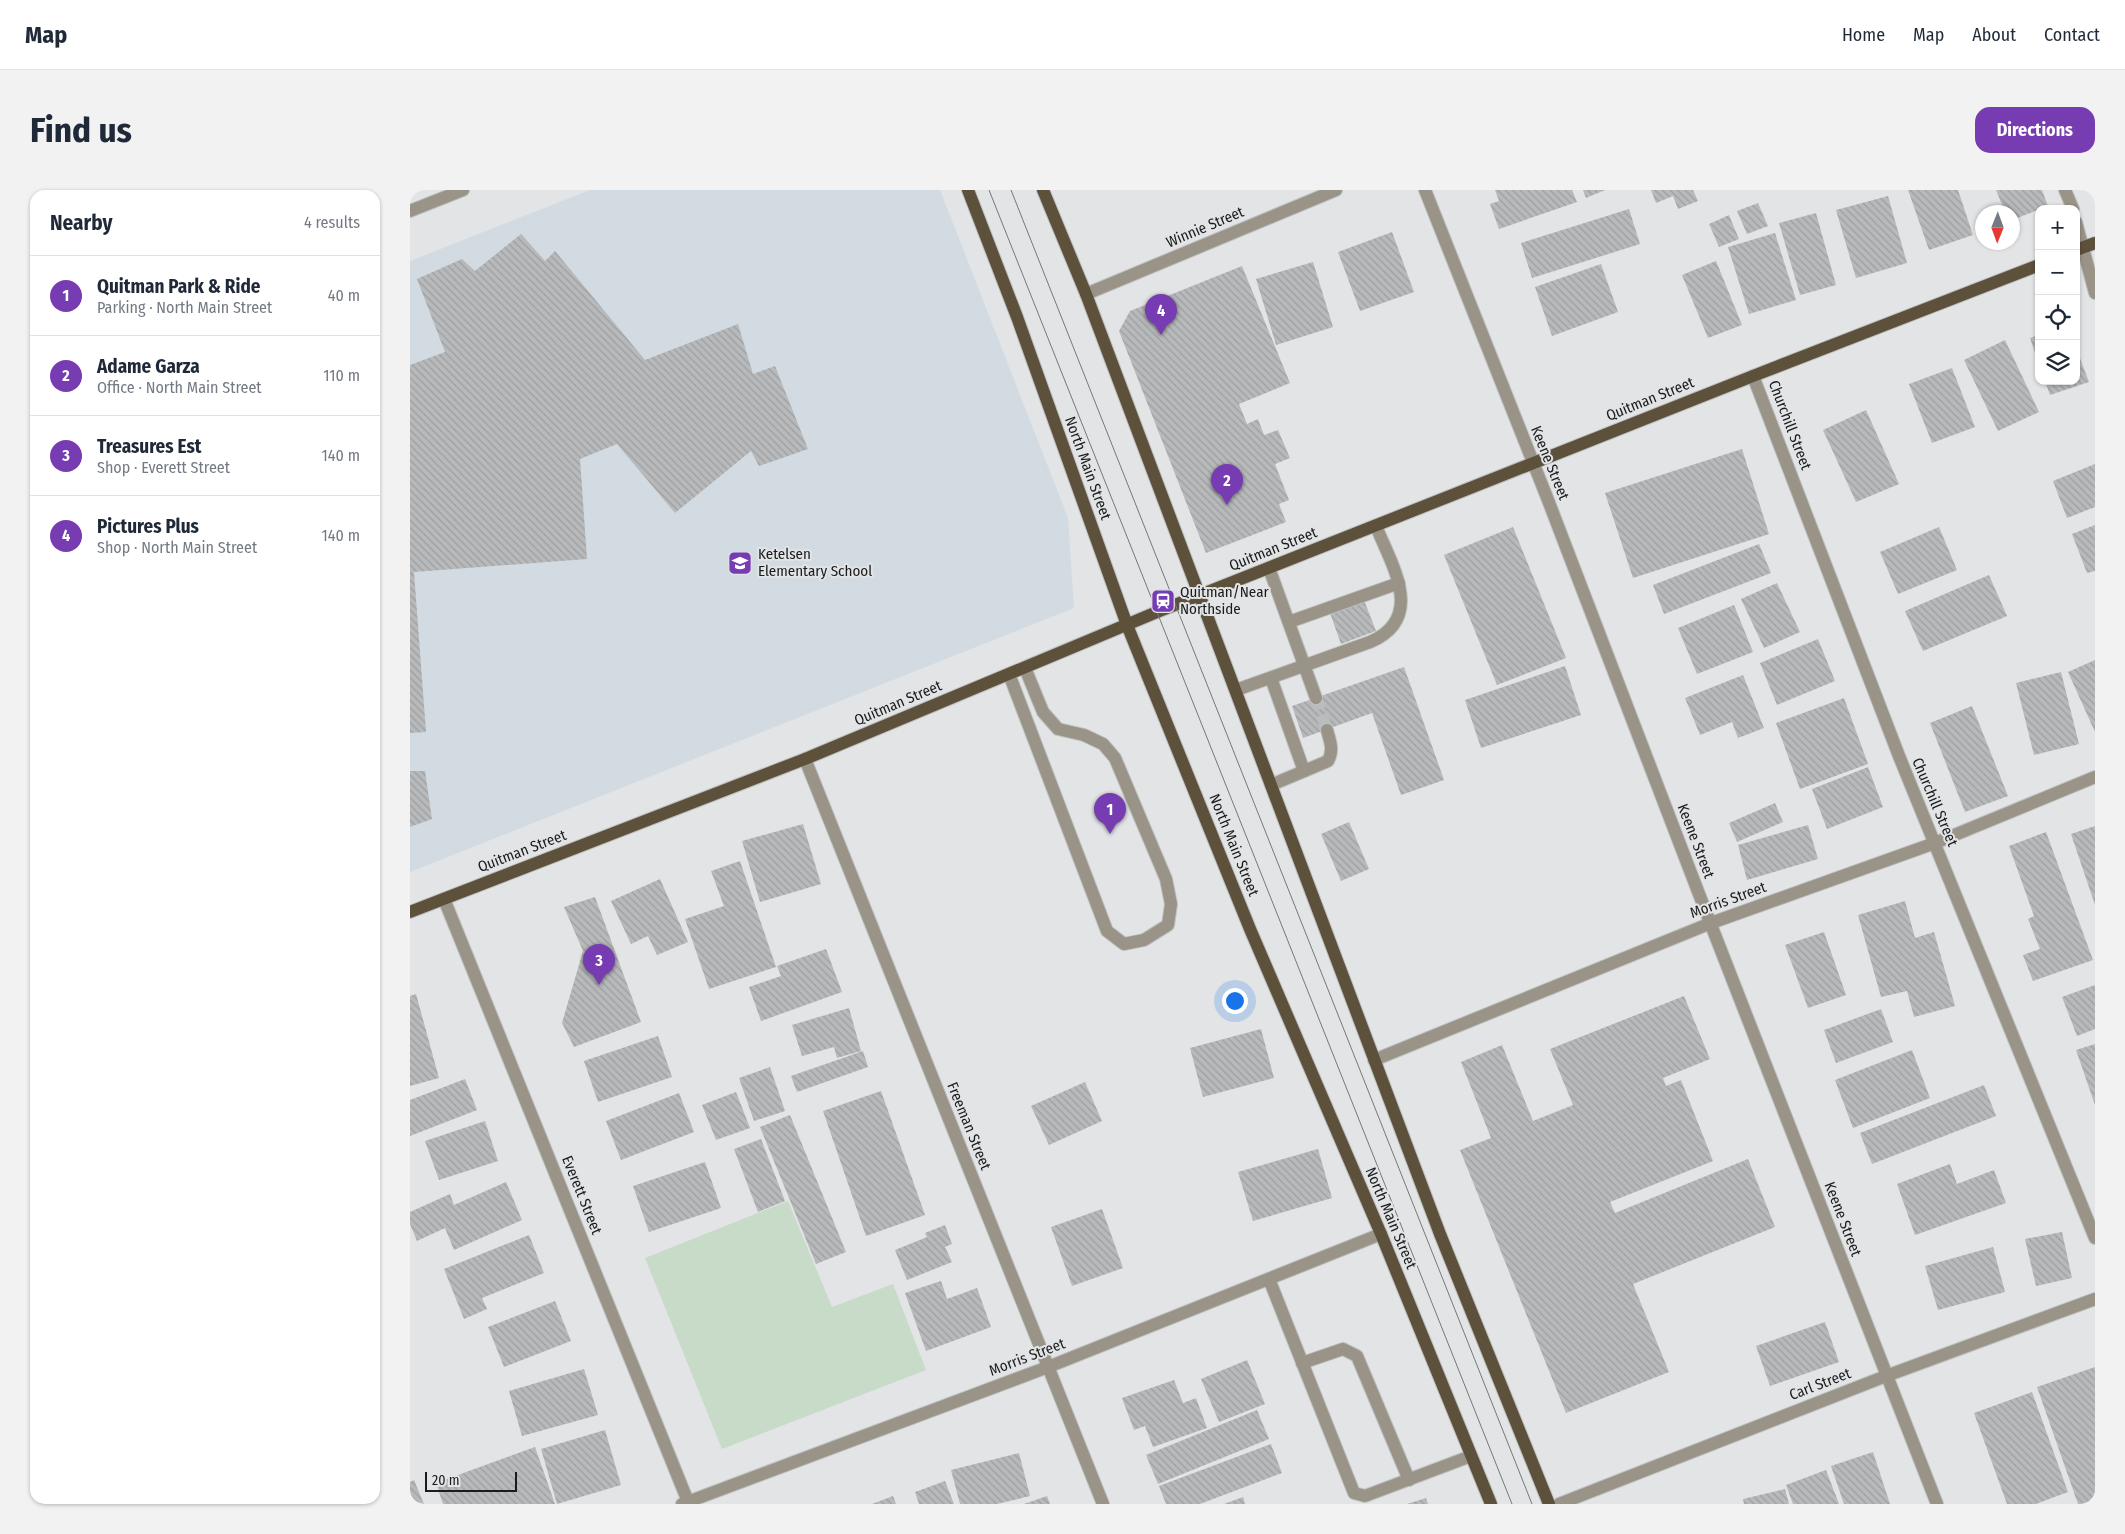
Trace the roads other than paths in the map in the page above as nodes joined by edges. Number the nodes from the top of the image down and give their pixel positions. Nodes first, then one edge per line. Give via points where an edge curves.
1 (463, 190) edge
2 (968, 190) edge
3 (1043, 190) edge
4 (1336, 190) edge
5 (1425, 190) edge
6 (2065, 190) edge
7 (2071, 205) edge
8 (410, 211) edge
9 (2095, 243) edge
10 (2080, 249) edge
11 (2035, 267) edge
12 (2095, 293) edge
13 (1086, 294) junction
14 (1753, 376) junction
15 (1533, 463) junction
16 (1376, 526) junction
17 (1269, 568) junction
18 (1399, 582) junction
19 (1200, 596) junction
20 (1289, 622) junction
21 (1127, 625) junction
22 (1304, 665) junction
23 (1025, 668) junction
24 (1009, 674) junction
25 (1271, 678) junction
26 (1236, 690) junction
27 (1316, 698) tunnel mouth
28 (1327, 730) tunnel mouth
29 (805, 759) junction
30 (1304, 772) junction
31 (2095, 778) edge
32 (1271, 785) junction
33 (1935, 843) junction
34 (444, 899) junction
35 (410, 912) edge
36 (1711, 923) junction
37 (1374, 1060) junction
38 (1381, 1234) junction
39 (2095, 1238) edge
40 (1269, 1279) junction
41 (2095, 1299) edge
42 (1302, 1363) junction
43 (1048, 1367) junction
44 (1886, 1376) junction
45 (1471, 1456) junction
46 (1409, 1480) junction
47 (686, 1503) edge
48 (1103, 1504) edge
49 (1491, 1504) edge
50 (1549, 1504) edge
51 (1559, 1504) edge
52 (1937, 1504) edge

1 - 8 street
2 - 21 main road, North Main Street
3 - 13 main road
4 - 13 street, Winnie Street
5 - 15 street, Keene Street
6 - 7 street
9 - 10 main road
10 - 12 street
11 - 14 main road, Quitman Street
13 - 19 main road
14 - 15 main road, Quitman Street
14 - 33 street, Churchill Street
15 - 16 main road, Quitman Street
15 - 36 street, Keene Street
16 - 17 main road, Quitman Street
16 - 18 street
17 - 19 main road, Quitman Street
17 - 20 street
18 - 20 street
18 - 22 street via 1402,606 1390,630 1370,642
19 - 21 main road, Quitman Street
19 - 26 main road
20 - 22 street
21 - 23 main road, Quitman Street
21 - 38 main road, North Main Street via 1250,929
22 - 25 street
22 - 27 street
23 - 24 main road, Quitman Street
23 - 24 street via 1043,712 1058,729 1084,735 1103,744 1116,758 1166,879 1171,904 1168,925 1144,940 1124,944 1107,931
24 - 29 main road, Quitman Street
25 - 26 street
25 - 30 street
26 - 32 main road
28 - 30 street via 1332,754 1328,761
29 - 34 main road, Quitman Street
29 - 43 street, Freeman Street
30 - 32 street
31 - 33 street, Morris Street
32 - 37 main road
33 - 36 street, Morris Street
33 - 39 street, Churchill Street
34 - 35 main road, Quitman Street
34 - 47 street, Everett Street
36 - 37 street, Morris Street
36 - 44 street, Keene Street
37 - 50 main road
38 - 40 street, Morris Street
38 - 45 main road, North Main Street
40 - 42 street
40 - 43 street, Morris Street
41 - 44 street, Carl Street
42 - 46 street via 1343,1348 1357,1356
42 - 46 street via 1354,1494 1365,1496
43 - 47 street, Morris Street
43 - 48 street, Freeman Street
44 - 51 street, Carl Street
44 - 52 street, Keene Street
45 - 46 street
45 - 49 main road, North Main Street

